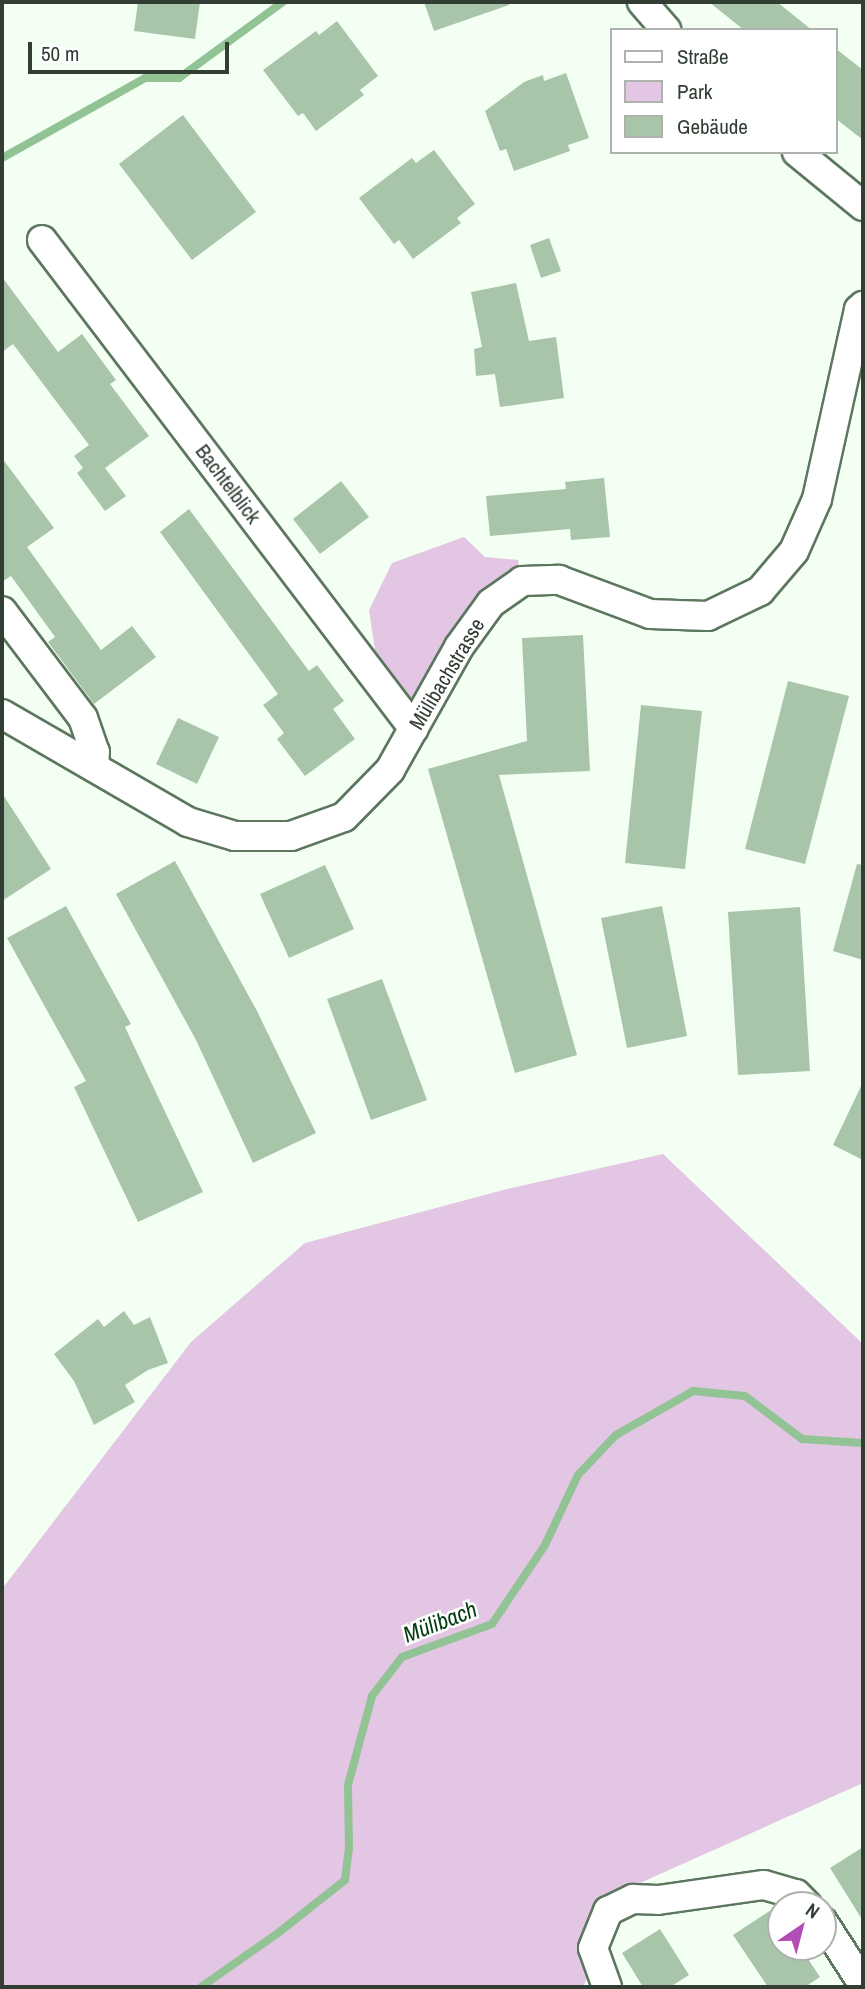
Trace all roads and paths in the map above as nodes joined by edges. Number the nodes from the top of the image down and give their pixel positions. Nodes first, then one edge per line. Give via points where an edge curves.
1 (642, 2) edge
2 (664, 28) edge
3 (799, 154) edge
4 (863, 206) edge
5 (42, 240) dead end
6 (863, 306) edge
7 (2, 611) edge
8 (2, 714) edge
9 (414, 729) junction
10 (94, 766) junction
11 (785, 1891) edge
12 (837, 1944) edge
13 (863, 1984) edge
14 (607, 1987) edge

1 - 2 street
3 - 4 street
5 - 9 street, Bachtelblick
6 - 9 street, Mülibachstrasse via 817,499 794,551 760,591 708,616 650,614 559,580 522,582 491,603 459,647
7 - 10 street via 83,718 95,751
8 - 10 street, Mülibachstrasse
9 - 10 street, Mülibachstrasse via 390,770 344,817 291,836 235,836 188,822
11 - 14 street via 764,1885 633,1899 608,1911 593,1948
12 - 13 street

